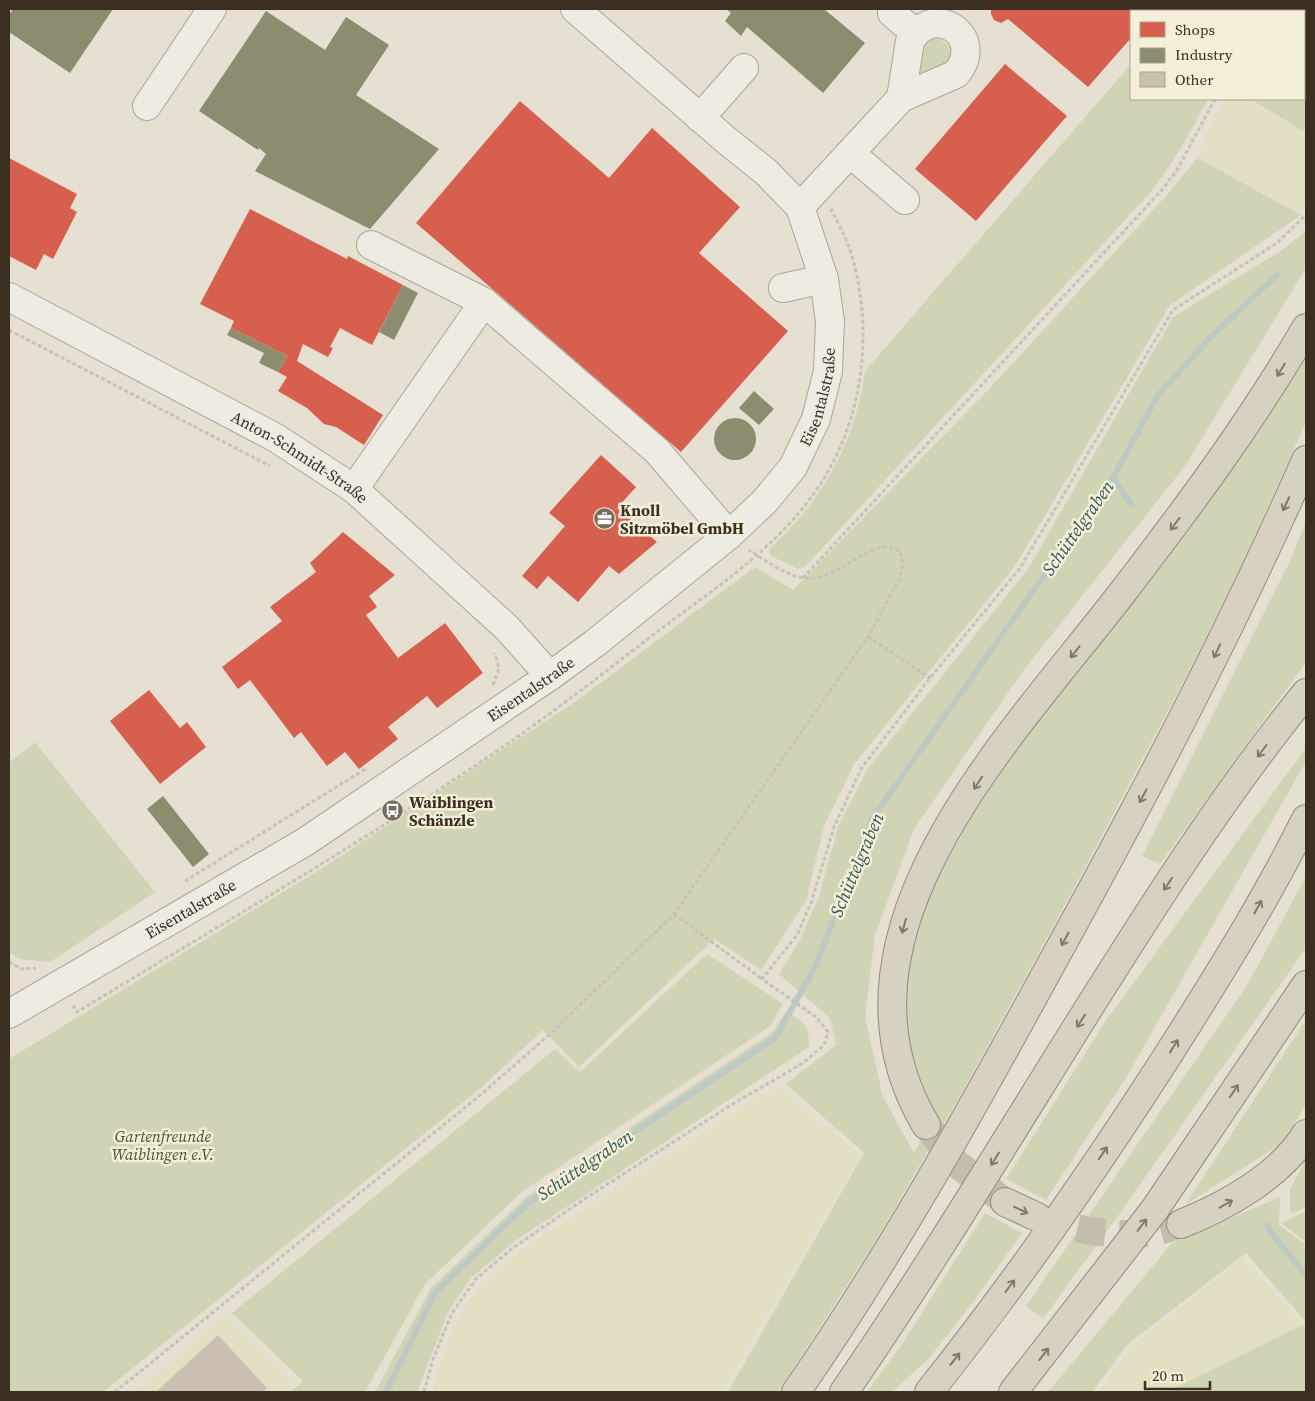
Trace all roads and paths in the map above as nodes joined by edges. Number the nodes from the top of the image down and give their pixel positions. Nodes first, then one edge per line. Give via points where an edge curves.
1 (212, 9) edge
2 (575, 9) edge
3 (892, 13) dead end
4 (928, 22) edge
5 (743, 68) dead end
6 (901, 98) junction
7 (1214, 100) edge
8 (147, 106) dead end
9 (700, 118) junction
10 (850, 153) junction
11 (905, 200) dead end
12 (800, 207) junction
13 (1306, 215) edge
14 (371, 244) dead end
15 (824, 279) junction
16 (783, 288) dead end
17 (9, 297) edge
18 (484, 302) junction
19 (1306, 328) edge
20 (9, 330) edge
21 (1306, 460) edge
22 (275, 468) dead end
23 (354, 489) junction
24 (728, 535) junction
25 (758, 555) dead end
26 (803, 578) junction
27 (868, 637) junction
28 (494, 647) dead end
29 (550, 676) junction
30 (930, 678) junction
31 (486, 691) dead end
32 (1299, 703) edge
33 (375, 763) dead end
34 (1306, 819) edge
35 (184, 882) dead end
36 (674, 914) junction
37 (9, 962) edge
38 (42, 967) dead end
39 (762, 980) junction
40 (1306, 985) edge
41 (10, 1010) edge
42 (926, 1125) tunnel mouth
43 (1306, 1134) edge
44 (1005, 1202) tunnel mouth
45 (1038, 1217) tunnel mouth
46 (1181, 1224) tunnel mouth
47 (115, 1392) edge
48 (424, 1392) edge
49 (796, 1392) edge
50 (844, 1392) edge
51 (929, 1392) edge
52 (1014, 1392) edge

1 - 8 street
2 - 9 street, Eisentalstraße
3 - 4 street
4 - 6 street via 910,41
4 - 6 street via 949,25 963,38 966,57 962,66 948,79
5 - 9 street
6 - 10 street
7 - 26 path via 1177,170 1161,191
9 - 12 street, Eisentalstraße via 766,172
10 - 11 street
10 - 12 street
12 - 15 street, Eisentalstraße
13 - 30 path via 1277,242 1173,310 1020,568
14 - 18 street
15 - 16 street
15 - 24 street, Eisentalstraße via 830,321 828,371 816,419 793,467 765,501
17 - 23 street, Anton-Schmidt-Straße via 276,438
18 - 23 street
18 - 24 street via 657,451
19 -> 42 highway via 1254,414 1204,485 999,750 923,873 895,958 890,1004 893,1040 901,1074
20 - 22 path
21 -> 49 highway via 1208,669 1062,946 908,1217 846,1319
23 - 29 street, Anton-Schmidt-Straße via 507,628
24 - 29 street, Eisentalstraße
25 - 26 path via 785,572
26 - 27 path via 833,572 871,552 889,547 900,552 904,565 900,577
27 - 30 path
27 - 36 path
28 - 31 path via 499,668 493,685
29 - 41 street, Eisentalstraße via 305,842
30 - 39 path via 861,769 834,827 811,903 797,936
32 -> 50 highway via 1219,810 1151,910 933,1258
33 - 35 path
51 -> 34 highway via 1015,1280 1148,1087 1255,912
36 - 39 path
36 - 47 path via 549,1035 478,1097
37 - 38 path via 21,968
39 - 48 path via 816,1017 828,1032 824,1045 803,1063 731,1104 586,1198 514,1247 476,1279 452,1313 433,1358
52 -> 40 highway via 1155,1209
46 -> 43 highway via 1213,1211 1243,1193 1277,1167
44 -> 45 highway

